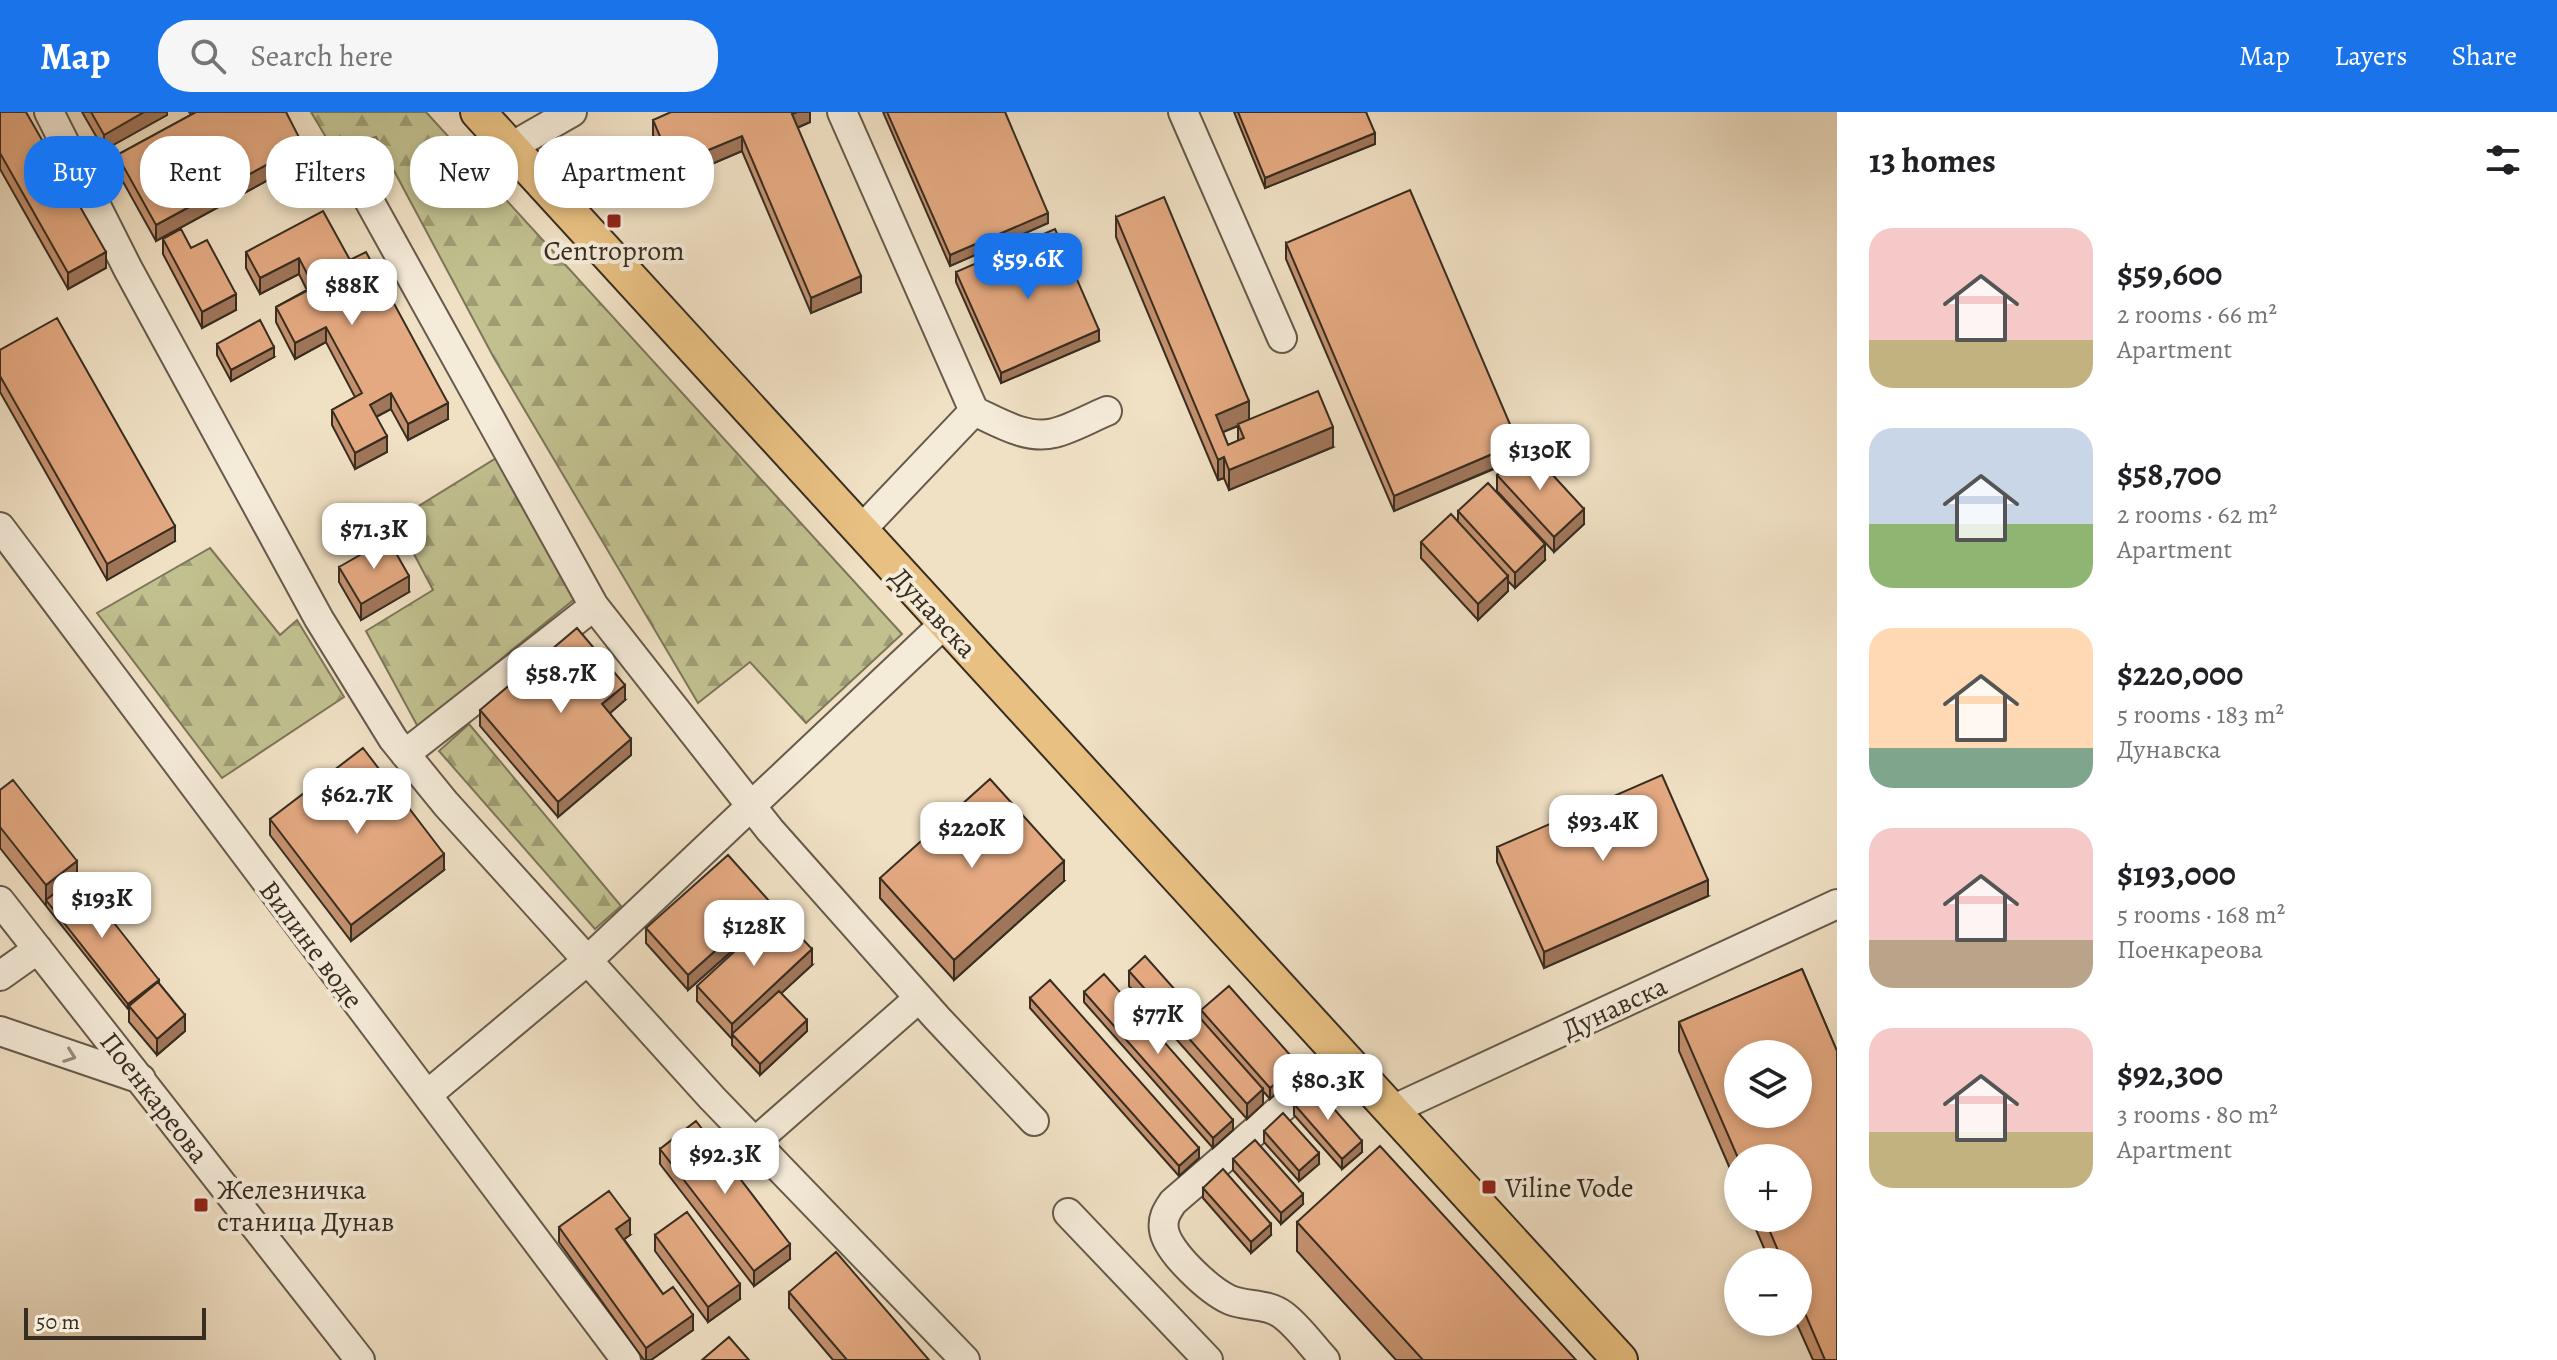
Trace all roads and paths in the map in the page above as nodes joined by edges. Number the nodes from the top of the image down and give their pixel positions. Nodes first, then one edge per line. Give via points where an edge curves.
1 (49, 112) edge
2 (478, 112) edge
3 (572, 112) edge
4 (842, 112) edge
5 (1183, 112) edge
6 (499, 136) edge
7 (518, 143) edge
8 (518, 158) edge
9 (373, 208) edge
10 (1282, 338) dead end
11 (974, 411) junction
12 (1107, 411) dead end
13 (0, 527) edge
14 (860, 531) junction
15 (594, 606) junction
16 (945, 623) junction
17 (405, 754) junction
18 (751, 806) junction
19 (0, 901) edge
20 (1837, 904) edge
21 (38, 949) junction
22 (588, 960) junction
23 (0, 976) edge
24 (919, 998) junction
25 (0, 1031) edge
26 (1342, 1056) junction
27 (141, 1079) junction
28 (427, 1095) junction
29 (1392, 1110) junction
30 (1034, 1121) dead end
31 (755, 1142) junction
32 (1068, 1213) dead end
33 (360, 1360) edge
34 (626, 1360) edge
35 (965, 1360) edge
36 (1208, 1360) edge
37 (1325, 1360) edge
38 (1620, 1360) edge

1 - 17 street via 128,269 319,619
2 - 6 main road, Дунавска
3 - 7 street
4 - 11 street
5 - 10 street
8 - 14 main road, Дунавска
9 - 15 street
11 - 12 street via 1038,435
11 - 14 street
13 - 28 street, Вилине воде
14 - 16 main road, Дунавска
15 - 17 street
15 - 18 street
16 - 18 street
16 - 26 main road, Дунавска
17 - 22 street
18 - 22 street
18 - 24 street
19 - 21 street, Поенкареова
20 - 29 street, Дунавска
21 - 23 street
21 - 27 street, Поенкареова
22 - 28 street
22 - 31 street
24 - 30 street
24 - 31 street
25 -> 27 street
26 - 29 main road, Дунавска
26 - 37 street via 1173,1202 1164,1229 1170,1247 1213,1291 1281,1314
27 - 33 street, Поенкареова
28 - 34 street, Вилине воде
29 - 38 main road, Дунавска
31 - 35 street
32 - 36 street

